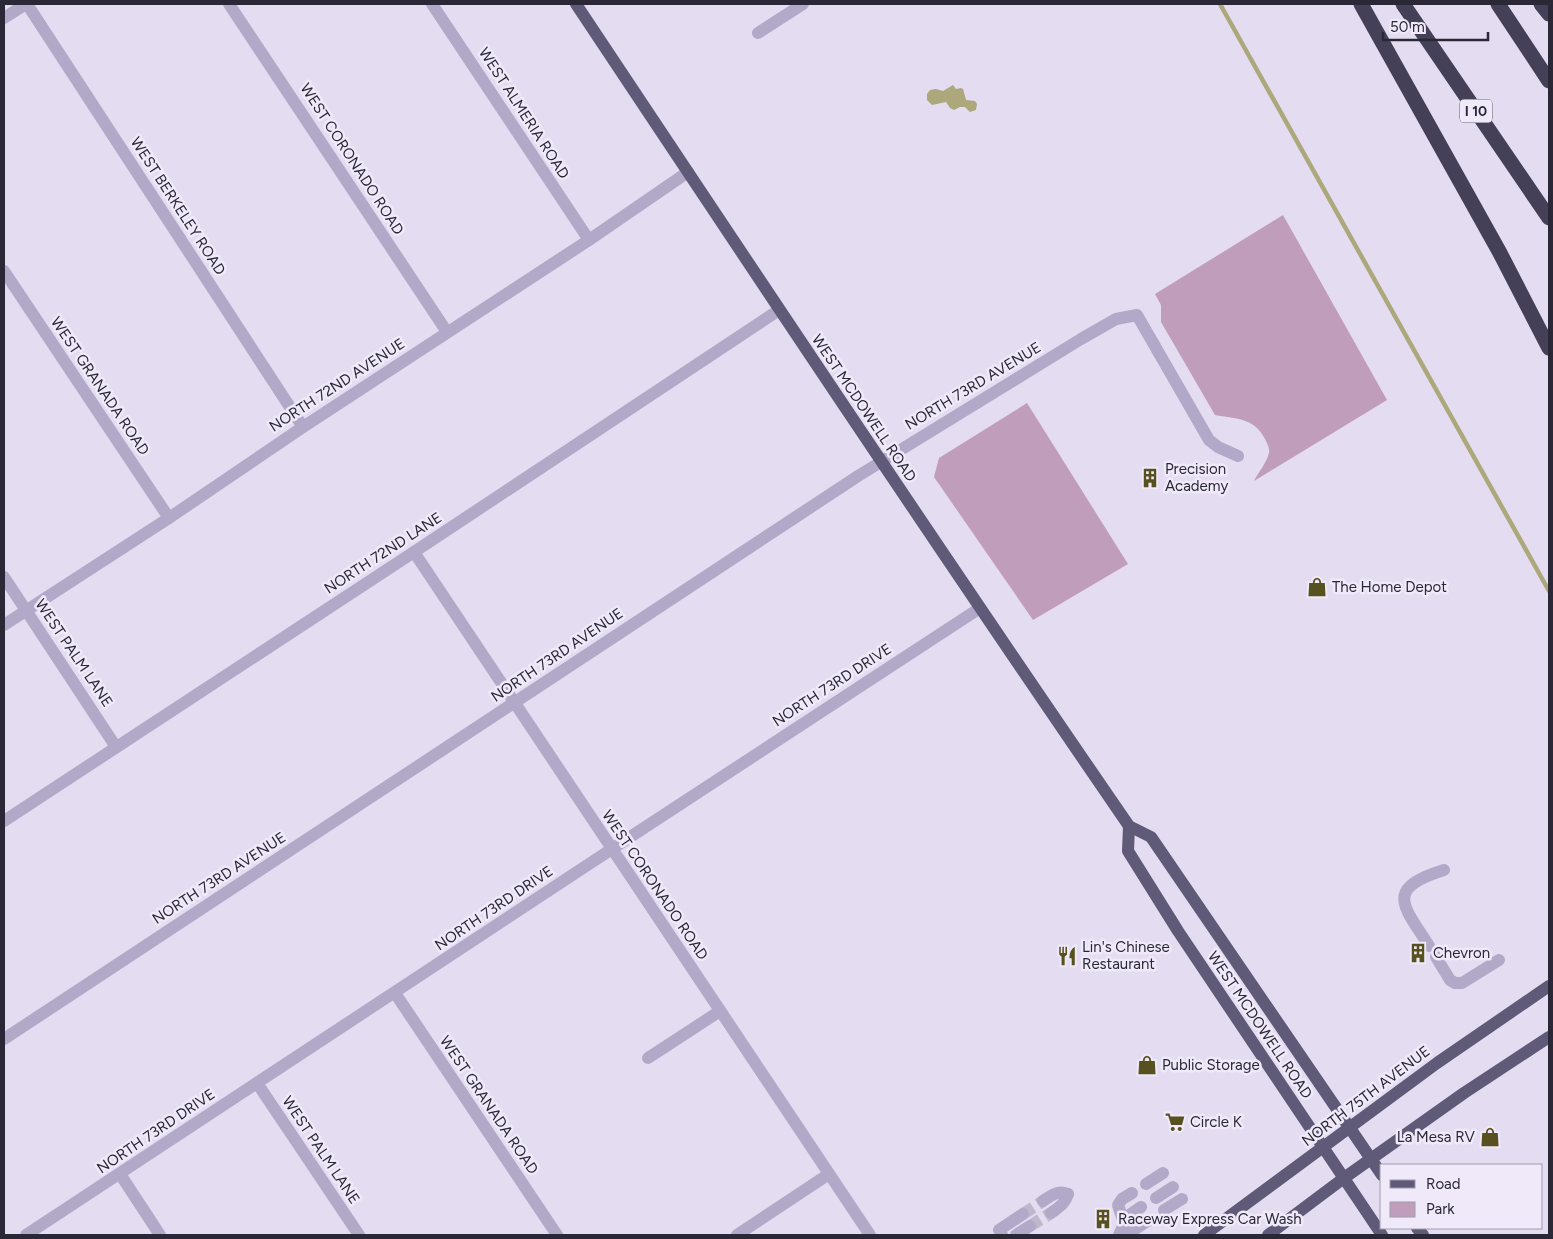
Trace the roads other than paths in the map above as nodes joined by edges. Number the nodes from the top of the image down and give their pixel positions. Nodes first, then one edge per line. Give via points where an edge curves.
1 (26, 4) edge
2 (229, 4) edge
3 (432, 4) edge
4 (576, 4) edge
5 (802, 4) edge
6 (1361, 4) edge
7 (1404, 4) edge
8 (1498, 4) edge
9 (1541, 4) edge
10 (1549, 14) edge
11 (4, 18) edge
12 (758, 33) dead end
13 (1549, 81) edge
14 (688, 172) junction
15 (1549, 218) edge
16 (589, 240) junction
17 (4, 271) edge
18 (779, 310) junction
19 (447, 332) junction
20 (1549, 348) edge
21 (303, 426) junction
22 (1238, 456) dead end
23 (881, 462) junction
24 (169, 518) junction
25 (414, 552) junction
26 (4, 577) edge
27 (980, 608) junction
28 (26, 611) junction
29 (4, 625) edge
30 (515, 703) junction
31 (116, 747) junction
32 (4, 821) edge
33 (1129, 826) junction
34 (612, 849) junction
35 (1444, 870) dead end
36 (1499, 960) dead end
37 (1549, 986) edge
38 (395, 993) junction
39 (720, 1011) junction
40 (1549, 1037) edge
41 (4, 1039) edge
42 (648, 1058) dead end
43 (257, 1082) junction
44 (1349, 1128) junction
45 (1323, 1148) junction
46 (1371, 1159) junction
47 (1380, 1172) edge
48 (1163, 1173) dead end
49 (120, 1174) junction
50 (829, 1174) junction
51 (1344, 1178) junction
52 (1146, 1184) dead end
53 (1173, 1187) dead end
54 (1132, 1193) dead end
55 (1068, 1194) dead end
56 (1156, 1198) dead end
57 (1182, 1199) dead end
58 (1047, 1207) tunnel mouth
59 (1141, 1207) dead end
60 (1164, 1210) dead end
61 (1149, 1220) dead end
62 (1123, 1231) edge
63 (26, 1235) edge
64 (160, 1235) edge
65 (359, 1235) edge
66 (557, 1235) edge
67 (737, 1235) edge
68 (870, 1235) edge
69 (1003, 1235) edge
70 (1016, 1235) edge
71 (1204, 1235) edge
72 (1268, 1235) edge
73 (1382, 1235) edge

1 - 11 street
1 - 21 street, WEST BERKELEY ROAD
2 - 19 street, WEST CORONADO ROAD
3 - 16 street, WEST ALMERIA ROAD
4 - 14 main road, WEST MCDOWELL ROAD
5 - 12 street
6 - 20 highway via 1500,253
7 - 15 highway, I 10
8 - 13 highway
9 - 10 highway
14 - 16 street, NORTH 72ND AVENUE
14 - 18 main road, WEST MCDOWELL ROAD
16 - 19 street, NORTH 72ND AVENUE
17 - 24 street, WEST GRANADA ROAD
18 - 23 main road, WEST MCDOWELL ROAD
18 - 25 street, NORTH 72ND LANE
19 - 21 street, NORTH 72ND AVENUE
21 - 24 street, NORTH 72ND AVENUE
22 - 23 street, NORTH 73RD AVENUE via 1209,440 1137,315 1116,320 1082,339
23 - 27 main road, WEST MCDOWELL ROAD
23 - 30 street, NORTH 73RD AVENUE
24 - 28 street, NORTH 72ND AVENUE
25 - 30 street, WEST CORONADO ROAD
25 - 31 street, NORTH 72ND LANE
26 - 28 street, WEST PALM LANE
27 - 33 main road, WEST MCDOWELL ROAD
27 - 34 street, NORTH 73RD DRIVE
28 - 29 street, NORTH 72ND AVENUE
28 - 31 street, WEST PALM LANE
30 - 34 street, WEST CORONADO ROAD
30 - 41 street, NORTH 73RD AVENUE
31 - 32 street, NORTH 72ND LANE
33 - 44 main road, WEST MCDOWELL ROAD via 1151,837
33 - 45 main road, WEST MCDOWELL ROAD via 1128,852
34 - 38 street, NORTH 73RD DRIVE
34 - 39 street, WEST CORONADO ROAD
35 - 36 street via 1411,885 1403,898 1405,907 1450,980 1455,983 1462,983
37 - 44 main road, NORTH 75TH AVENUE
38 - 43 street, NORTH 73RD DRIVE
38 - 66 street, WEST GRANADA ROAD
39 - 42 street
39 - 50 street, WEST CORONADO ROAD
40 - 46 main road
43 - 49 street, NORTH 73RD DRIVE
43 - 65 street, WEST PALM LANE
44 - 45 main road, NORTH 75TH AVENUE
44 - 46 main road, WEST MCDOWELL ROAD
45 - 51 main road, WEST MCDOWELL ROAD
45 - 71 main road, NORTH 75TH AVENUE
46 - 47 main road, WEST MCDOWELL ROAD
46 - 51 main road
48 - 52 street
49 - 63 street, NORTH 73RD DRIVE
49 - 64 street
50 - 67 street
50 - 68 street, WEST CORONADO ROAD
51 - 72 main road
51 - 73 main road, WEST MCDOWELL ROAD
53 - 56 street
54 - 62 street via 1118,1206
55 - 58 street
57 - 60 street
59 - 62 street via 1128,1216
61 - 62 street
69 - 70 street via 1027,1220

